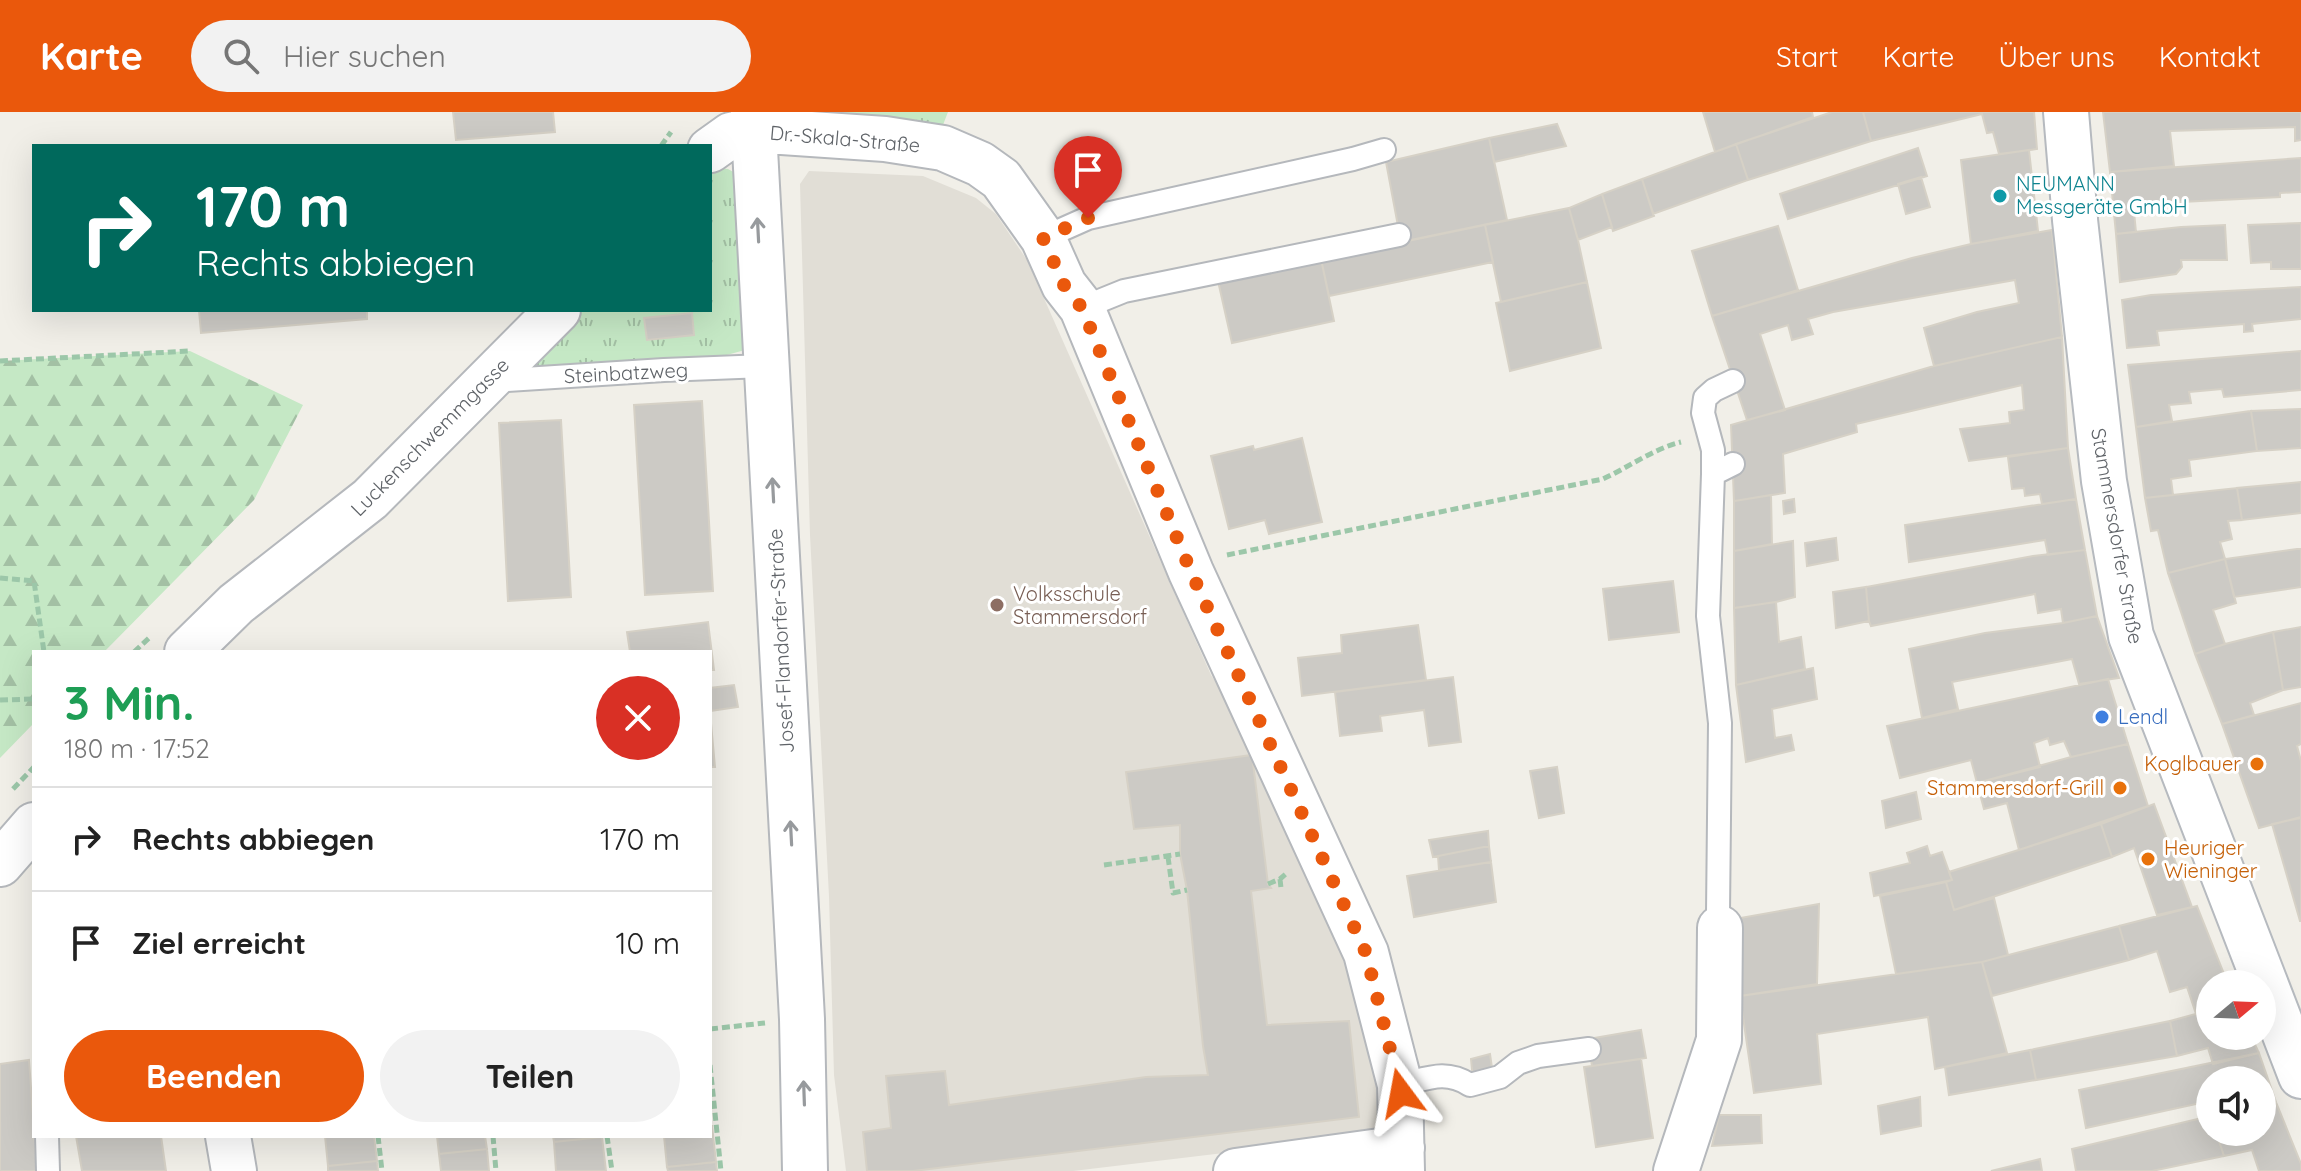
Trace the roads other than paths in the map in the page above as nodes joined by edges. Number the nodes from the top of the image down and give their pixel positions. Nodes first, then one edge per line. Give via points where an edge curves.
1 (2066, 112) edge
2 (752, 121) edge
3 (712, 149) edge
4 (1384, 150) dead end
5 (1399, 235) dead end
6 (1043, 238) junction
7 (1082, 308) junction
8 (556, 312) edge
9 (766, 366) junction
10 (487, 381) junction
11 (1733, 381) dead end
12 (189, 650) edge
13 (19, 812) edge
14 (0, 864) edge
15 (1720, 928) joint
16 (1589, 1049) dead end
17 (2301, 1076) edge
18 (1400, 1085) junction
19 (47, 1138) edge
20 (228, 1138) edge
21 (1402, 1159) edge
22 (48, 1171) edge
23 (234, 1171) edge
24 (805, 1171) edge
25 (1236, 1171) edge
26 (1676, 1171) edge

1 - 17 street, Stammersdorfer Straße via 2104,481 2131,636
2 - 3 street
2 - 6 street, Dr.-Skala-Straße via 943,148 1001,179
9 -> 2 street, Josef-Flandorfer-Straße
4 - 6 lane via 1088,218
5 - 7 lane via 1124,291
6 - 7 street, Dr.-Skala-Straße via 1064,285
7 - 18 street, Dr.-Skala-Straße via 1191,572 1366,953
8 - 10 street, Luckenschwemmgasse
9 - 10 lane, Steinbatzweg
24 -> 9 street, Josef-Flandorfer-Straße via 802,1019
10 - 12 street, Luckenschwemmgasse via 370,499 236,604
11 - 15 lane via 1705,398 1703,413 1723,469 1708,616 1720,723
13 - 14 street
15 - 26 street via 1719,1040
16 - 18 lane via 1538,1056 1485,1083 1470,1085 1440,1075
18 - 21 street, Dr.-Skala-Straße
19 - 22 lane
20 - 23 street
21 - 25 street

